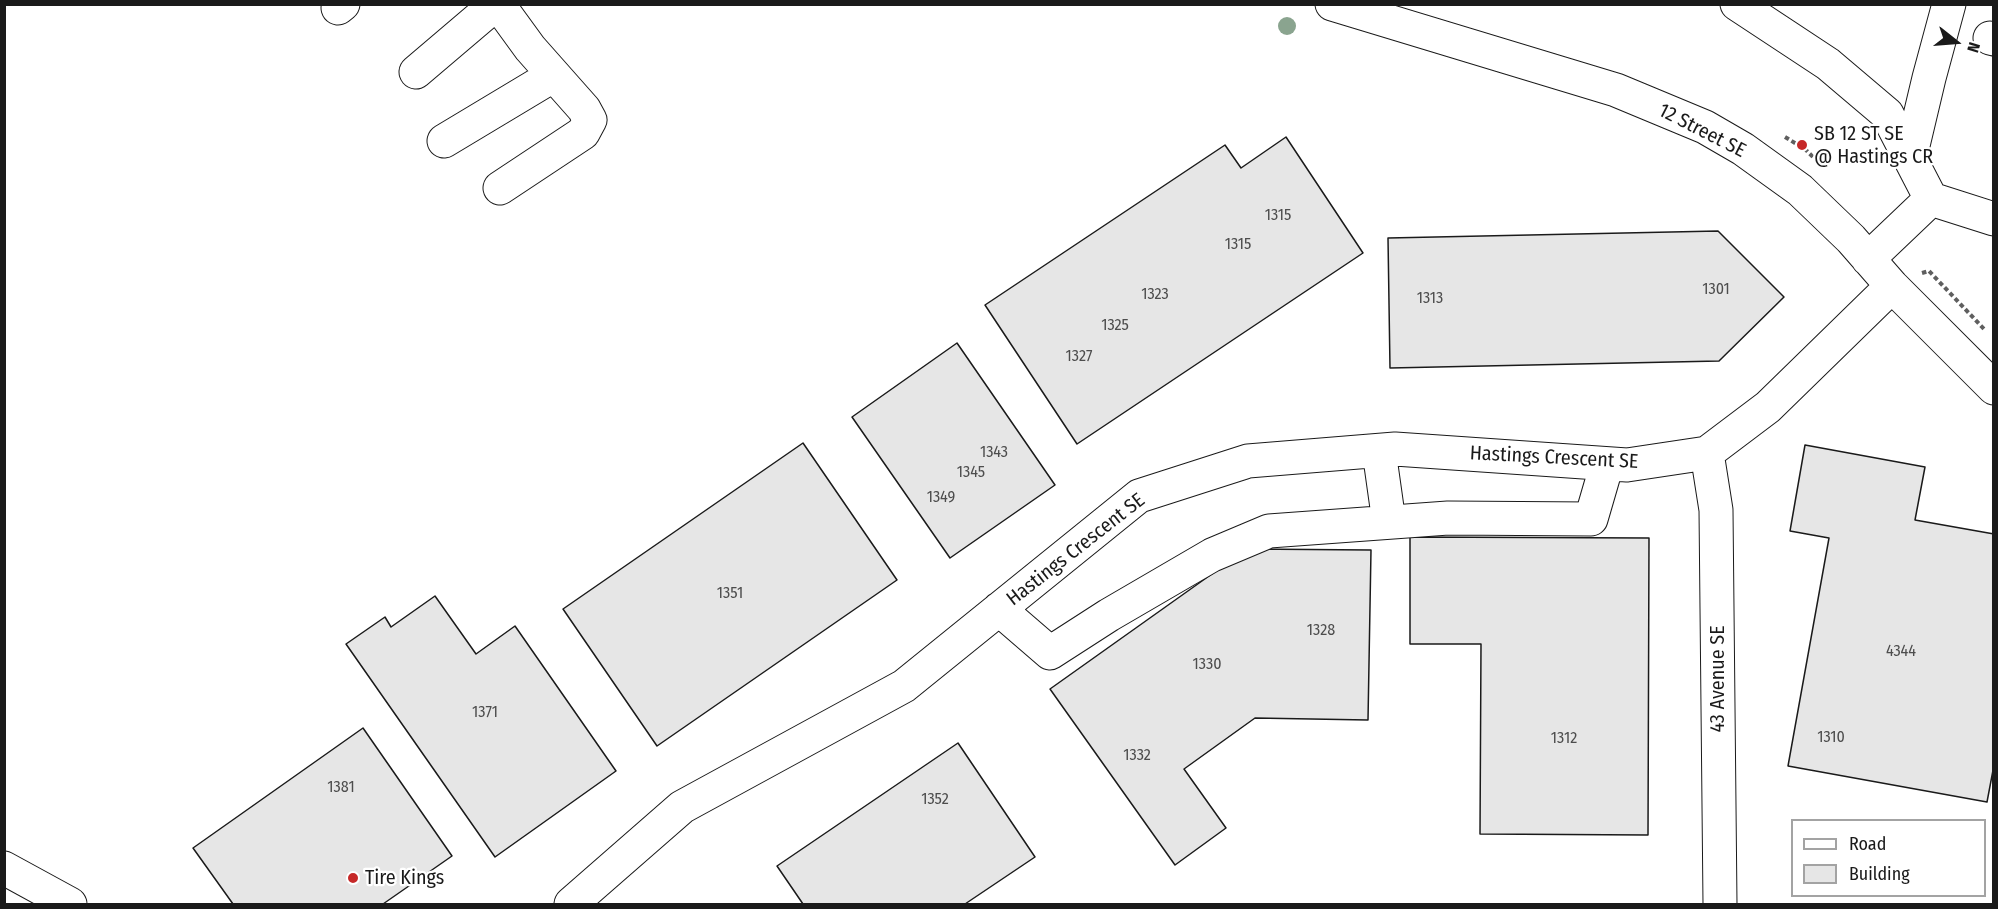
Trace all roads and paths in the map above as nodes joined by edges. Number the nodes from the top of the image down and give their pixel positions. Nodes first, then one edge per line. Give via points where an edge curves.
1 (1332, 4) edge
2 (1737, 4) edge
3 (1949, 4) edge
4 (497, 5) edge
5 (416, 72) dead end
6 (554, 75) junction
7 (444, 141) dead end
8 (1910, 158) junction
9 (500, 188) dead end
10 (1931, 199) junction
11 (1994, 219) edge
12 (1868, 259) junction
13 (1892, 286) junction
14 (1994, 388) edge
15 (1379, 451) junction
16 (1707, 453) junction
17 (1607, 464) junction
18 (1389, 522) junction
19 (999, 609) junction
20 (4, 868) edge
21 (70, 904) edge
22 (571, 904) edge
23 (1720, 904) edge

1 - 12 street, 12 Street SE via 1616,90 1705,128 1743,149 1800,190
2 - 8 street via 1828,64 1887,114
3 - 8 street
4 - 5 street
4 - 6 street
6 - 7 street
6 - 9 street via 590,120 583,133
8 - 10 street
10 - 11 street
10 - 12 street
12 - 13 street, 12 Street SE
13 - 14 street, 12 Street SE
13 - 16 street, Hastings Crescent SE via 1768,407
15 - 17 street, Hastings Crescent SE
15 - 18 street
15 - 19 street, Hastings Crescent SE via 1248,461 1139,496
16 - 17 street, Hastings Crescent SE via 1627,465
16 - 23 street, 43 Avenue SE via 1716,510
17 - 18 street via 1591,519 1448,518
18 - 19 street via 1269,531 1212,555 1050,653
19 - 22 street, Hastings Crescent SE via 904,686 682,807
20 - 21 street

